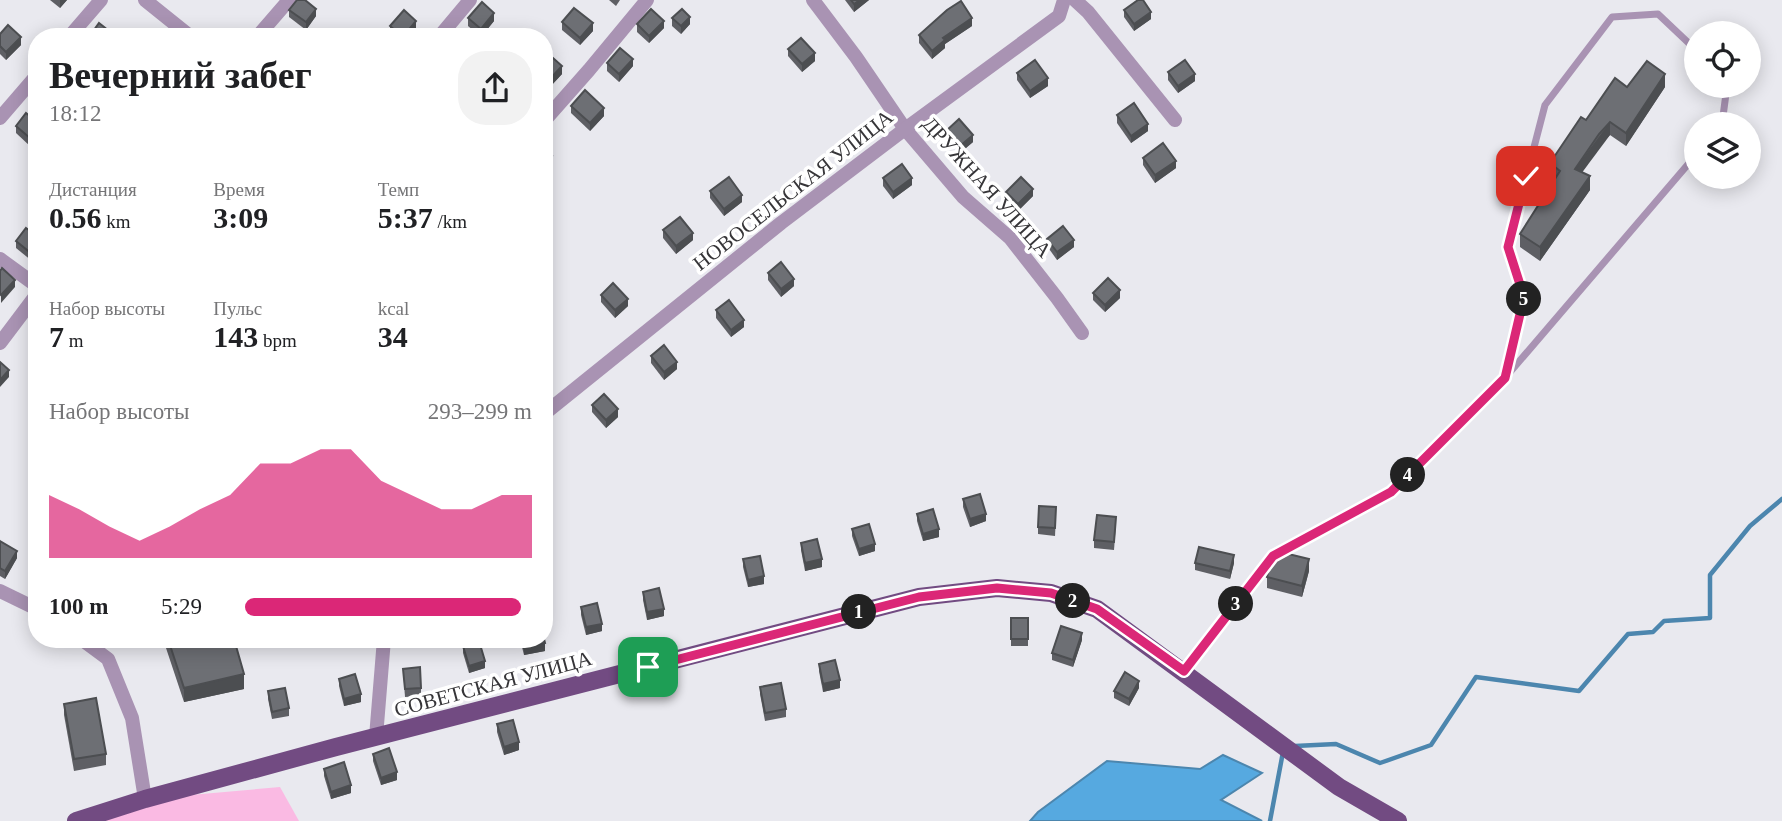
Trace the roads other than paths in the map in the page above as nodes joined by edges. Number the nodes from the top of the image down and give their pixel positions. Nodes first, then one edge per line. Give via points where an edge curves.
1 (101, 0) edge
2 (145, 0) edge
3 (289, 0) edge
4 (470, 0) edge
5 (647, 0) edge
6 (813, 0) edge
7 (1064, 0) edge
8 (1075, 0) edge
9 (77, 28) edge
10 (180, 28) edge
11 (265, 28) edge
12 (447, 28) edge
13 (1684, 39) edge
14 (28, 85) edge
15 (553, 111) edge
16 (0, 118) edge
17 (1175, 120) dead end
18 (905, 129) junction
19 (1684, 169) edge
20 (0, 259) edge
21 (28, 279) edge
22 (28, 306) edge
23 (1082, 333) dead end
24 (0, 343) edge
25 (1505, 378) junction
26 (553, 407) edge
27 (0, 591) edge
28 (28, 605) edge
29 (93, 648) edge
30 (383, 648) edge
31 (1184, 671) junction
32 (376, 737) junction
33 (145, 799) junction
34 (76, 821) edge
35 (1398, 821) edge

1 - 9 street
2 - 10 street
3 - 11 street
4 - 12 street
5 - 15 street
6 - 18 street, ДРУЖНАЯ УЛИЦА
7 - 18 street, НОВОСЕЛЬСКАЯ УЛИЦА via 1059,16
8 - 17 street
13 - 25 lane via 1658,14 1612,17 1545,105 1508,247 1524,297
14 - 16 street
18 - 23 street, ДРУЖНАЯ УЛИЦА via 963,197 1010,238
18 - 26 street, НОВОСЕЛЬСКАЯ УЛИЦА
19 - 25 lane
20 - 21 street
22 - 24 street
25 - 31 lane via 1391,492 1273,556
27 - 28 street
29 - 33 street via 108,659 132,718
30 - 32 street
31 - 32 main road, СОВЕТСКАЯ УЛИЦА via 1097,609 1051,593 997,588 919,597
31 - 35 main road, СОВЕТСКАЯ УЛИЦА via 1339,787
32 - 33 main road, СОВЕТСКАЯ УЛИЦА
33 - 34 main road, СОВЕТСКАЯ УЛИЦА

